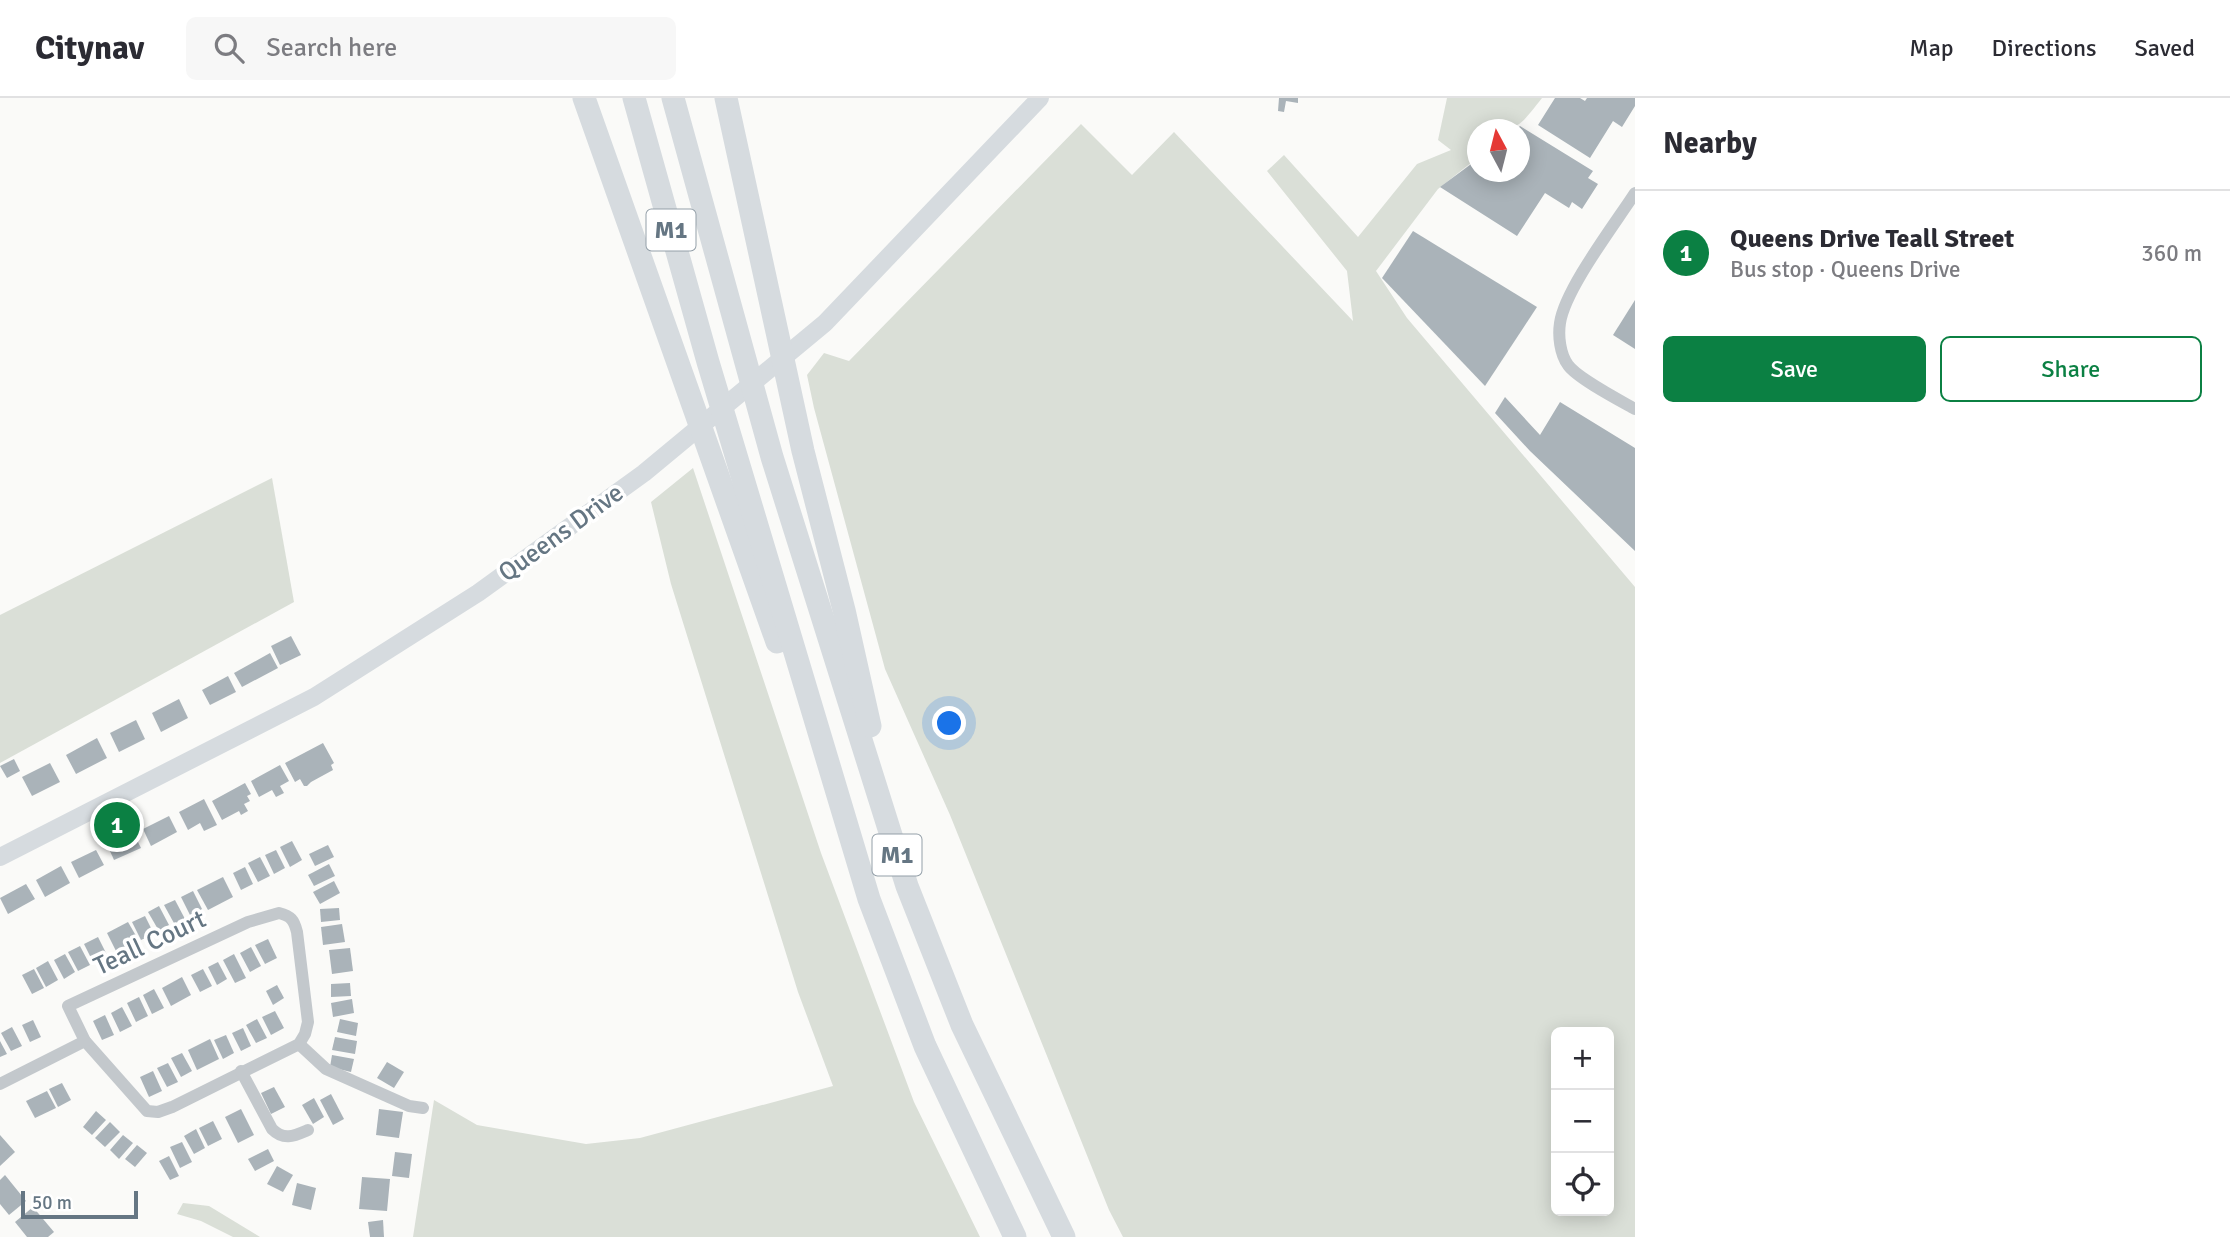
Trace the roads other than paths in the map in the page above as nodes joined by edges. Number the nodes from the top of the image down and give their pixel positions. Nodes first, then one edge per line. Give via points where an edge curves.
1 (584, 98) edge
2 (634, 98) edge
3 (673, 98) edge
4 (726, 98) edge
5 (1040, 98) edge
6 (1635, 193) edge
7 (1635, 409) edge
8 (0, 857) edge
9 (906, 886) junction
10 (869, 899) junction
11 (85, 1041) junction
12 (299, 1044) junction
13 (241, 1071) junction
14 (0, 1084) edge
15 (423, 1108) dead end
16 (308, 1130) dead end
17 (1015, 1237) edge
18 (1064, 1237) edge

1 - 10 highway
2 - 10 highway, M1
3 - 9 highway, M1 via 772,457
4 - 9 highway
5 - 8 street, Queens Drive via 825,323 622,489 478,593 314,697
6 - 7 street via 1577,283 1559,324 1560,346 1568,365
9 - 18 highway, M1 via 962,1025
10 - 17 highway, M1 via 925,1046
11 - 12 street, Teall Court via 68,1006 248,922 279,913 294,921 296,932 308,1022
11 - 13 street, Teall Court via 147,1111 172,1107
11 - 14 street
12 - 13 street, Teall Court
12 - 15 street via 326,1069
13 - 16 street via 279,1136

